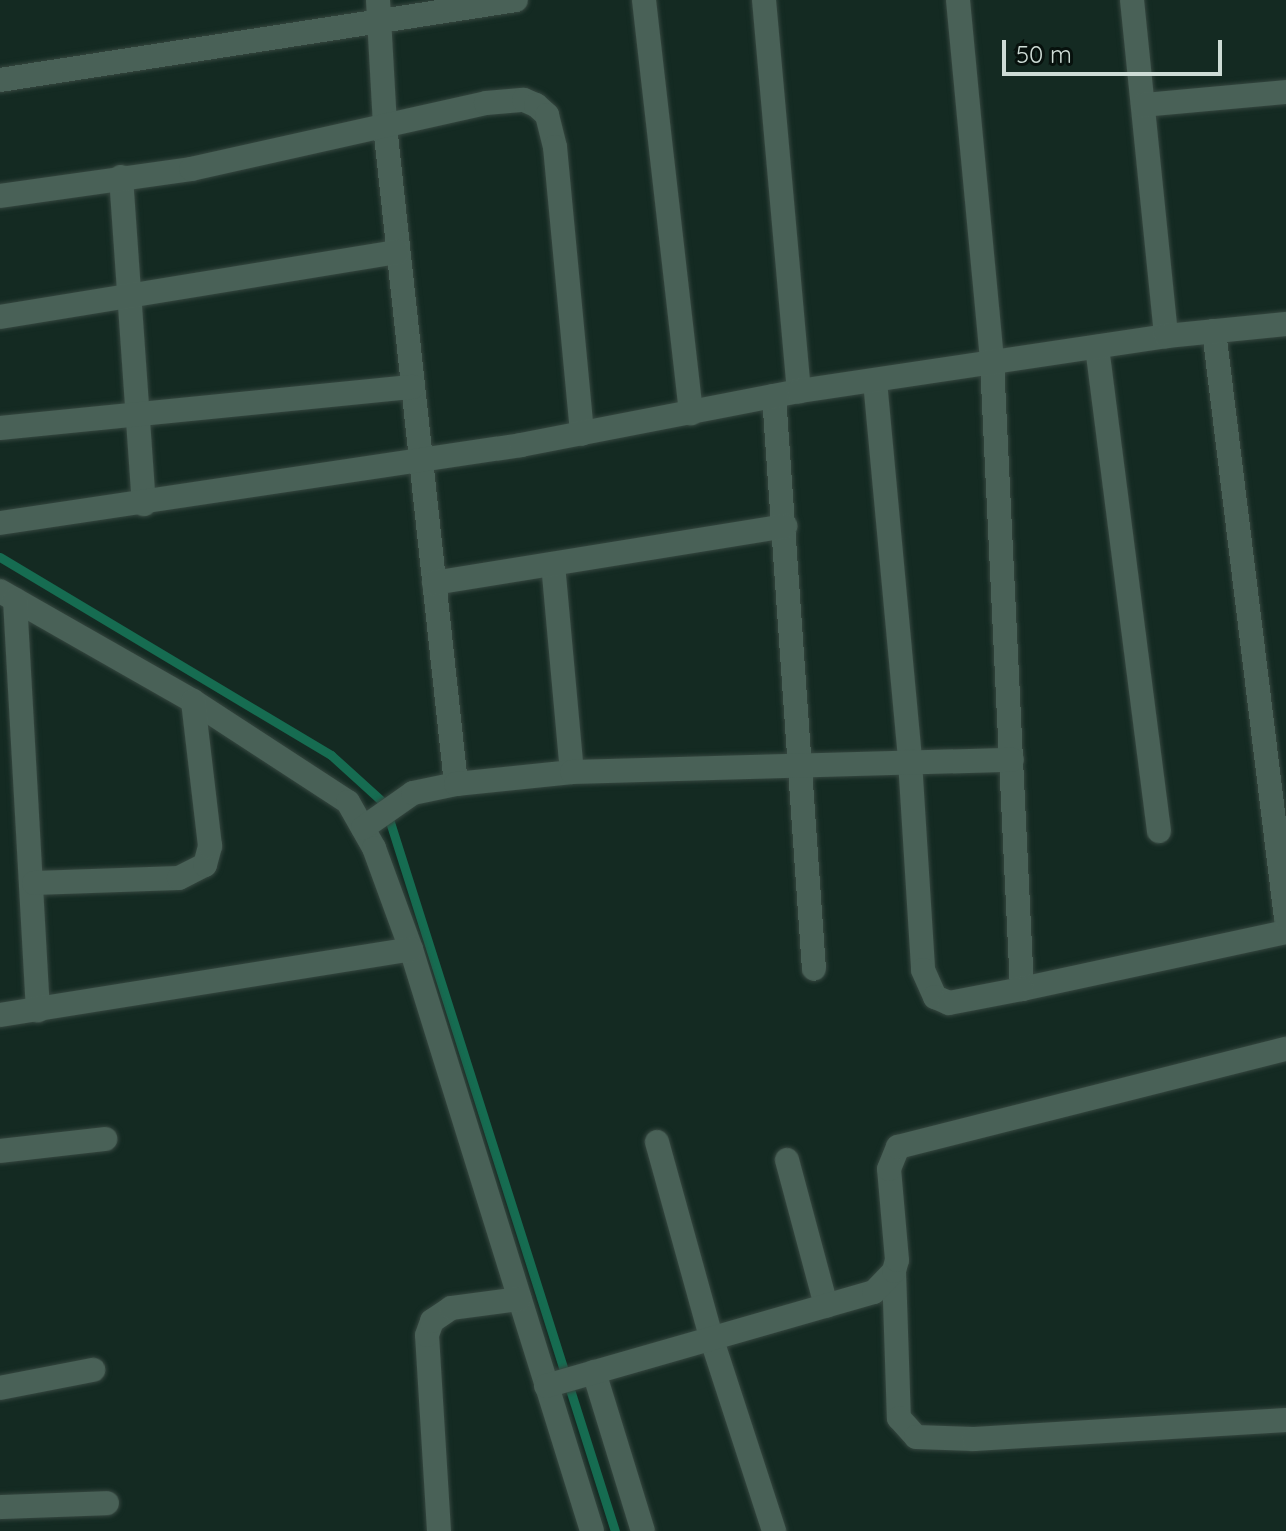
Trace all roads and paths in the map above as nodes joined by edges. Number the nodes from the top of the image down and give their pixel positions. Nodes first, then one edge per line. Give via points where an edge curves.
1 (516, 0) edge
2 (644, 0) edge
3 (764, 0) edge
4 (958, 0) edge
5 (1132, 0) edge
6 (379, 9) edge
7 (0, 80) edge
8 (1286, 92) edge
9 (1143, 105) junction
10 (385, 126) junction
11 (121, 177) junction
12 (0, 196) edge
13 (398, 252) junction
14 (130, 296) junction
15 (0, 317) edge
16 (1286, 324) edge
17 (1214, 331) junction
18 (1166, 336) junction
19 (1097, 347) junction
20 (992, 362) junction
21 (875, 381) junction
22 (413, 387) junction
23 (799, 391) junction
24 (774, 396) junction
25 (137, 413) junction
26 (691, 413) junction
27 (0, 428) edge
28 (582, 434) junction
29 (421, 460) junction
30 (144, 504) junction
31 (0, 523) edge
32 (785, 526) junction
33 (553, 564) junction
34 (434, 583) junction
35 (8, 595) edge
36 (193, 701) junction
37 (1012, 760) junction
38 (910, 761) junction
39 (804, 767) junction
40 (572, 772) junction
41 (456, 784) junction
42 (1278, 810) edge
43 (368, 824) junction
44 (1159, 831) dead end
45 (34, 883) junction
46 (1286, 918) edge
47 (1286, 932) edge
48 (411, 949) junction
49 (814, 969) dead end
50 (1022, 989) junction
51 (38, 1010) junction
52 (0, 1015) edge
53 (1286, 1049) edge
54 (105, 1139) dead end
55 (657, 1142) dead end
56 (0, 1151) edge
57 (787, 1160) dead end
58 (894, 1271) junction
59 (519, 1299) junction
60 (826, 1306) junction
61 (712, 1340) junction
62 (93, 1370) dead end
63 (570, 1379) junction
64 (0, 1388) edge
65 (1286, 1420) edge
66 (107, 1503) dead end
67 (0, 1507) edge
68 (439, 1531) edge
69 (592, 1531) edge
70 (643, 1531) edge
71 (774, 1531) edge

1 - 6 street
2 - 26 street
3 - 23 street
4 - 20 street
5 - 9 street
6 - 7 street
6 - 10 street
8 - 9 street
9 - 18 street
10 - 11 street via 191,169
10 - 13 street
10 - 28 street via 524,100 547,115 555,147
11 - 12 street
11 - 14 street
13 - 14 street
13 - 22 street
14 - 15 street
14 - 25 street
16 - 17 street
17 - 18 street
17 - 42 street
18 - 19 street
19 - 20 street
19 - 44 street
20 - 21 street
20 - 37 street
21 - 23 street
21 - 38 street
22 - 25 street
22 - 29 street
23 - 24 street
24 - 26 street
24 - 32 street
25 - 27 street
25 - 30 street
26 - 28 street
28 - 29 street
29 - 30 street
29 - 34 street
30 - 31 street
32 - 33 street
32 - 39 street
33 - 34 street
33 - 40 street
34 - 41 street
35 - 36 street
35 - 45 street
36 - 43 street via 348,802
36 - 45 street via 210,846 205,865 179,878
37 - 38 street
37 - 50 street
38 - 39 street
38 - 50 street via 927,986 949,1003
39 - 40 street
39 - 49 street
40 - 41 street
41 - 43 street via 401,799
42 - 46 street
43 - 48 street
45 - 51 street
47 - 50 street
48 - 51 street
48 - 59 street
51 - 52 street
53 - 58 street via 898,1147 889,1169
54 - 56 street
55 - 61 street
57 - 60 street
58 - 60 street via 874,1292
58 - 65 street via 899,1418 916,1437 974,1439
59 - 63 street
59 - 68 street via 451,1308 432,1321 427,1335
60 - 61 street
61 - 63 street
61 - 71 street
62 - 64 street
63 - 69 street
63 - 70 street
66 - 67 street

